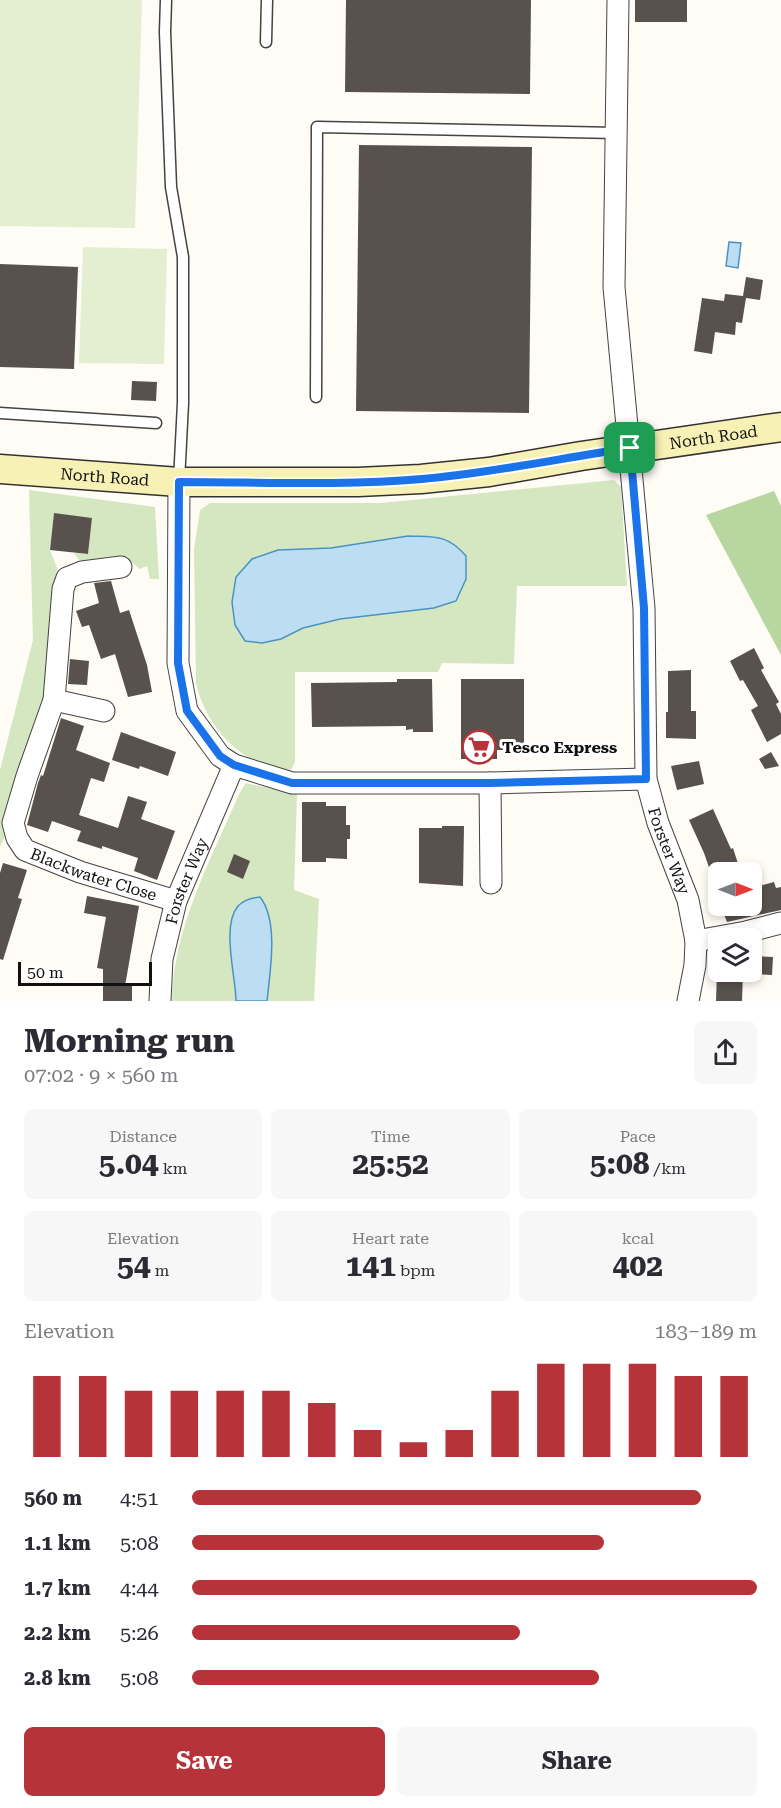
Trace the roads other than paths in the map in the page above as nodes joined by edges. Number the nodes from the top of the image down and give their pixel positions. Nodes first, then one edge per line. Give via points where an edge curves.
1 (166, 0) edge
2 (267, 0) edge
3 (618, 0) edge
4 (266, 42) dead end
5 (616, 133) junction
6 (316, 397) dead end
7 (0, 413) edge
8 (156, 423) dead end
9 (781, 427) edge
10 (630, 448) junction
11 (0, 469) edge
12 (179, 482) junction
13 (121, 567) dead end
14 (54, 700) junction
15 (104, 711) dead end
16 (234, 765) junction
17 (646, 779) junction
18 (490, 783) junction
19 (491, 883) dead end
20 (176, 901) junction
21 (781, 923) edge
22 (696, 941) junction
23 (160, 1001) edge
24 (688, 1001) edge

1 - 12 lane via 171,187 183,257
2 - 4 lane
3 - 5 street, Forster Way
5 - 6 lane via 316,127
5 - 10 street, Forster Way via 614,287
7 - 8 lane
9 - 10 main road, North Road
10 - 12 main road, North Road via 489,472 421,479
10 - 17 street, Forster Way via 644,608
11 - 12 main road, North Road
12 - 16 street via 178,663 187,711 220,756
13 - 14 street, Blackwater Close via 67,578
14 - 15 street
14 - 20 street, Blackwater Close via 13,823 17,838 25,850 80,872
16 - 18 street via 292,783
16 - 20 street, Forster Way
17 - 18 street
17 - 22 street, Forster Way via 658,823 688,900
18 - 19 street
20 - 23 street, Forster Way via 162,959
21 - 22 street
22 - 24 street, Forster Way

